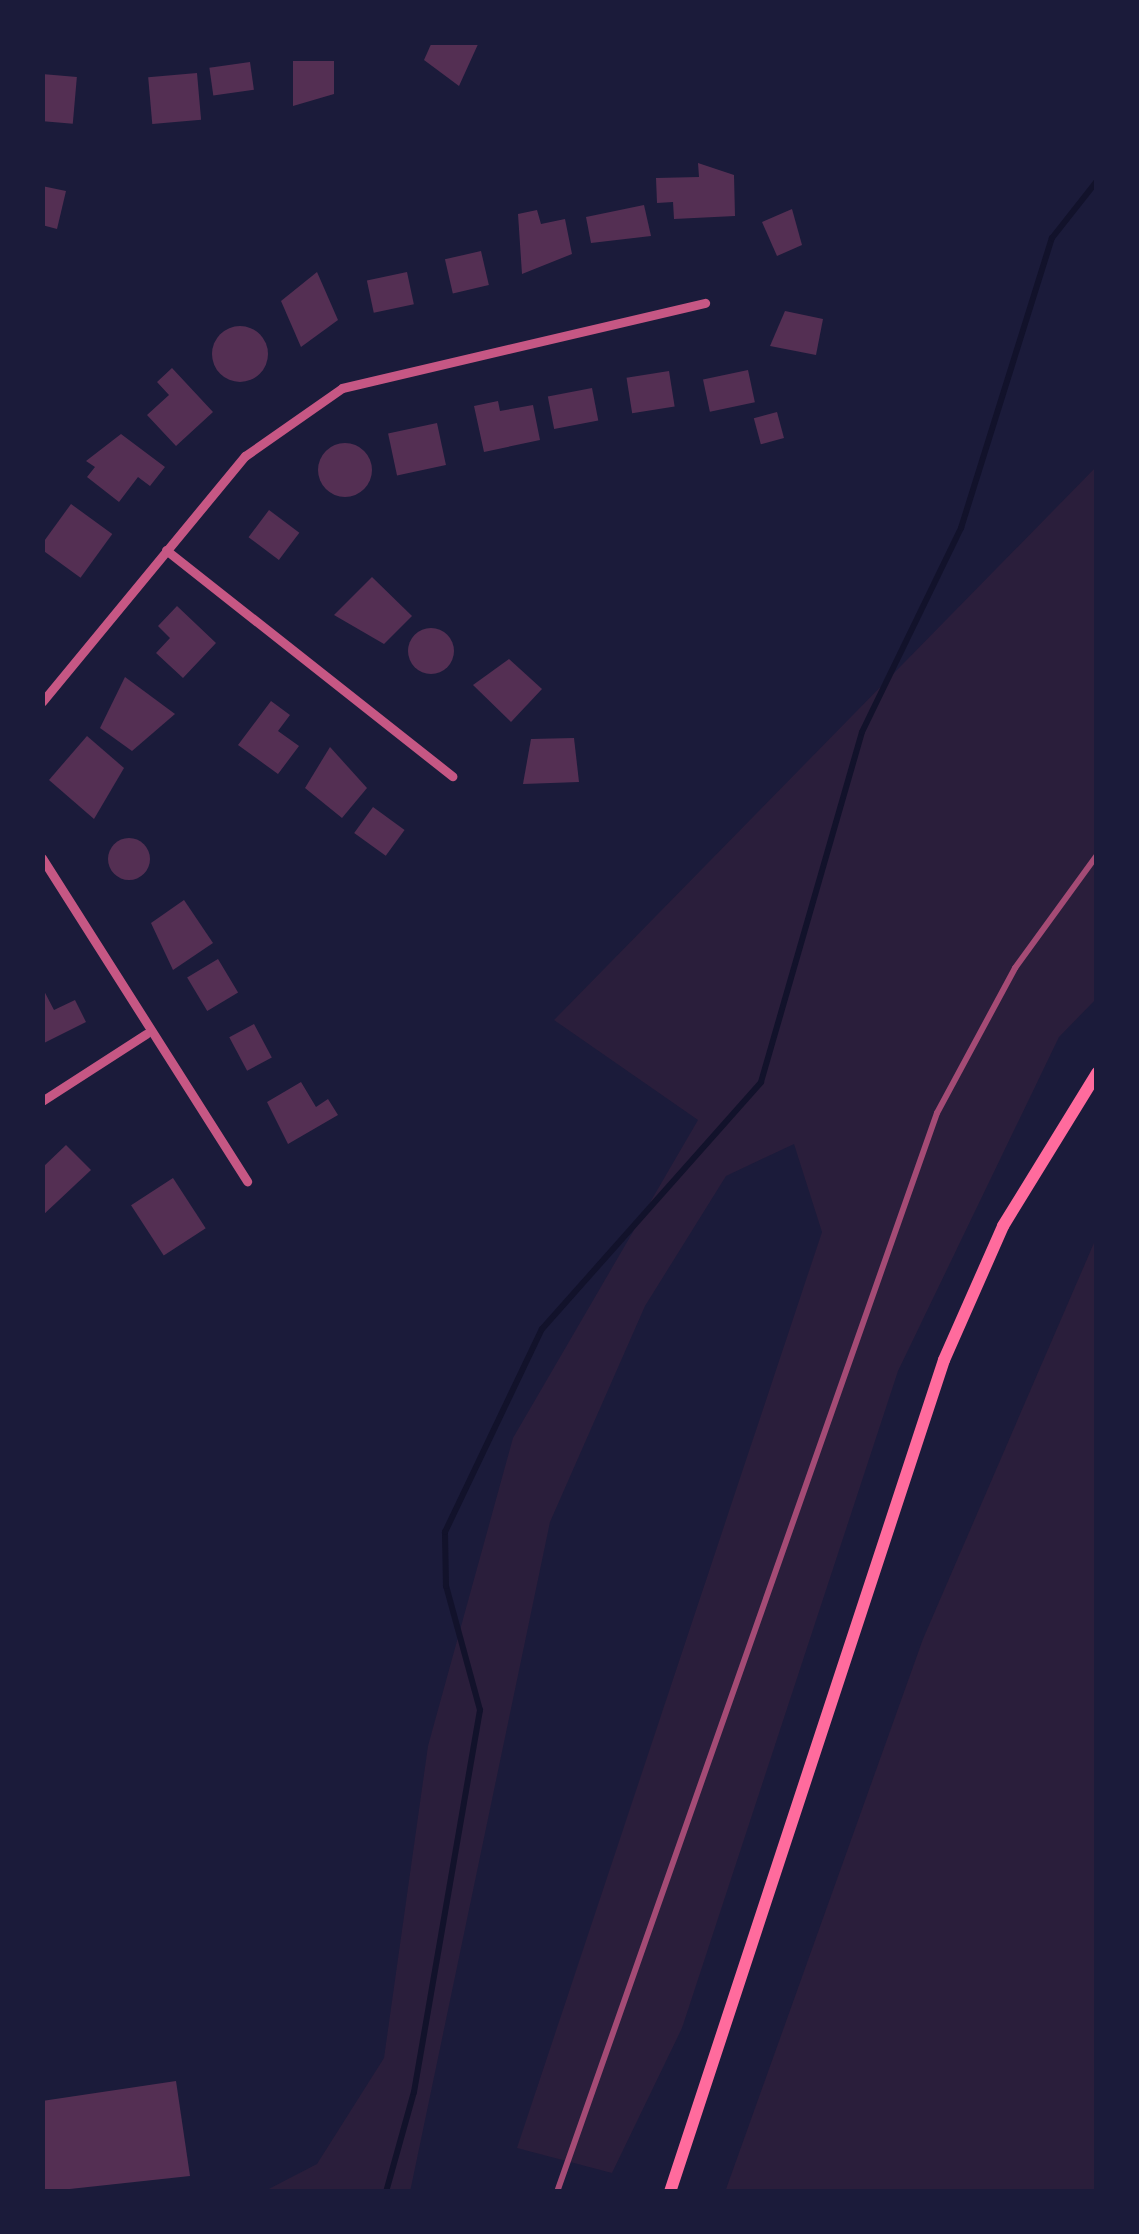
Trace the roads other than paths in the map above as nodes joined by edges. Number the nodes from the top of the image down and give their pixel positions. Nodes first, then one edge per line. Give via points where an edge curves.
1 (705, 303) dead end
2 (166, 550) junction
3 (42, 702) edge
4 (452, 776) dead end
5 (42, 858) edge
6 (146, 1034) junction
7 (1097, 1073) edge
8 (42, 1101) edge
9 (248, 1181) dead end
10 (670, 2192) edge

1 - 2 street via 374,373 245,456
2 - 3 street
2 - 4 street
5 - 6 street
6 - 8 street
6 - 9 street
7 - 10 main road via 1003,1226 944,1360

